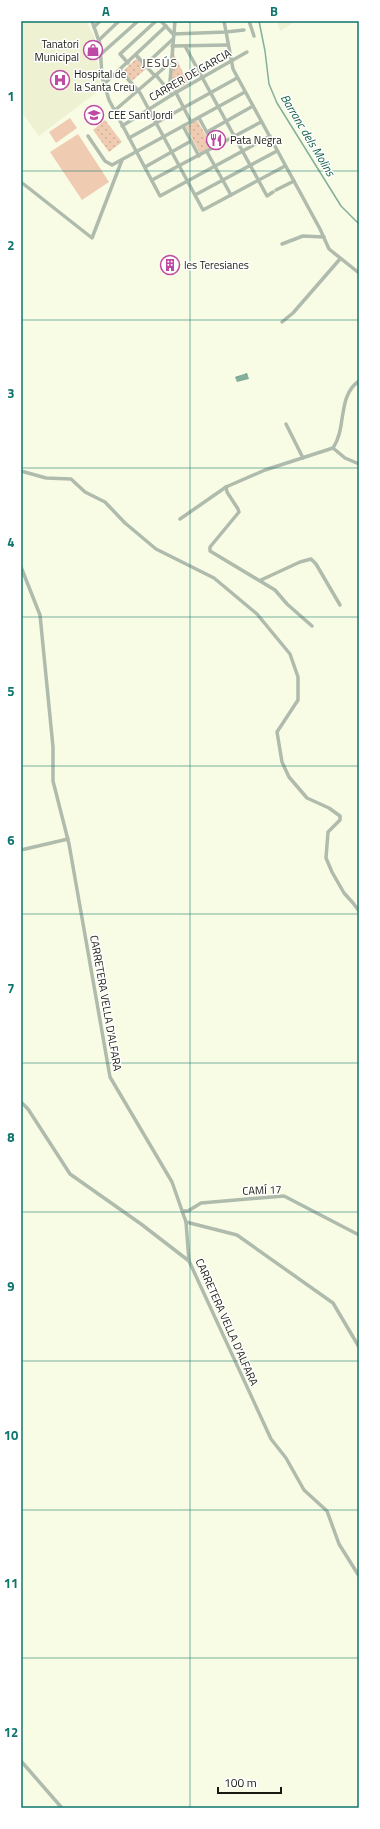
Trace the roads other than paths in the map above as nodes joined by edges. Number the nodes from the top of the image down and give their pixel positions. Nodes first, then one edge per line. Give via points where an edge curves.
1 (92, 21) edge
2 (100, 21) edge
3 (119, 21) edge
4 (138, 21) edge
5 (156, 21) edge
6 (161, 21) edge
7 (175, 21) edge
8 (198, 21) edge
9 (224, 21) edge
10 (249, 21) edge
11 (166, 26) junction
12 (94, 27) junction
13 (244, 30) dead end
14 (226, 32) junction
15 (173, 34) junction
16 (254, 36) dead end
17 (173, 39) junction
18 (99, 40) junction
19 (228, 45) junction
20 (172, 46) junction
21 (185, 46) junction
22 (101, 52) junction
23 (247, 52) dead end
24 (136, 55) junction
25 (171, 62) junction
26 (231, 62) junction
27 (128, 63) junction
28 (145, 65) junction
29 (120, 70) junction
30 (156, 76) junction
31 (202, 78) junction
32 (238, 78) junction
33 (104, 84) junction
34 (138, 91) junction
35 (245, 92) junction
36 (210, 93) junction
37 (173, 94) junction
38 (253, 106) junction
39 (218, 107) junction
40 (183, 108) junction
41 (149, 109) junction
42 (114, 111) junction
43 (199, 118) junction
44 (191, 122) junction
45 (226, 122) junction
46 (262, 122) junction
47 (156, 123) junction
48 (122, 126) junction
49 (183, 126) junction
50 (207, 132) junction
51 (88, 136) dead end
52 (164, 136) junction
53 (270, 136) junction
54 (234, 137) junction
55 (129, 138) junction
56 (191, 141) junction
57 (215, 147) junction
58 (136, 151) junction
59 (243, 151) junction
60 (277, 151) junction
61 (172, 152) junction
62 (207, 152) junction
63 (199, 156) junction
64 (122, 160) junction
65 (180, 166) junction
66 (250, 166) junction
67 (286, 166) junction
68 (145, 167) junction
69 (215, 167) junction
70 (152, 180) junction
71 (222, 180) junction
72 (258, 180) junction
73 (188, 181) junction
74 (294, 181) junction
75 (21, 182) edge
76 (196, 195) junction
77 (230, 195) junction
78 (324, 237) junction
79 (282, 244) dead end
80 (340, 259) junction
81 (359, 273) edge
82 (282, 322) dead end
83 (359, 381) edge
84 (286, 424) dead end
85 (333, 448) junction
86 (303, 458) junction
87 (359, 464) edge
88 (21, 471) edge
89 (226, 487) junction
90 (180, 519) dead end
91 (21, 567) edge
92 (261, 580) junction
93 (340, 605) dead end
94 (312, 626) dead end
95 (68, 839) junction
96 (21, 850) edge
97 (359, 911) edge
98 (21, 1102) edge
99 (184, 1211) junction
100 (186, 1222) junction
101 (359, 1235) edge
102 (189, 1261) junction
103 (359, 1347) edge
104 (359, 1576) edge
105 (21, 1761) edge
106 (62, 1808) edge

1 - 12 street
2 - 12 street
3 - 18 street
4 - 22 street
5 - 27 street via 120,54
6 - 11 street
7 - 8 street
7 - 15 street
9 - 14 street
10 - 16 street
11 - 15 street
11 - 24 street
12 - 18 street
13 - 14 street
14 - 15 street
14 - 19 street
15 - 17 street
17 - 20 street
17 - 28 street
18 - 22 street
19 - 21 street
19 - 26 street
20 - 21 street
20 - 25 street
21 - 31 street
22 - 33 street
23 - 26 street, CARRER DE GARCIA
24 - 27 street
24 - 28 street
25 - 30 street
25 - 37 street via 170,81
26 - 31 street, CARRER DE GARCIA
26 - 32 street
27 - 29 street
28 - 30 street
29 - 33 street
29 - 34 street
30 - 34 street
30 - 37 street
31 - 36 street
31 - 37 street, CARRER DE GARCIA
32 - 35 street
32 - 36 street
33 - 42 street
34 - 41 street
34 - 42 street
35 - 38 street
35 - 39 street
36 - 39 street
36 - 40 street
37 - 40 street
37 - 41 street, CARRER DE GARCIA
38 - 45 street
38 - 46 street
39 - 43 street
39 - 45 street
40 - 44 street
40 - 47 street
41 - 47 street
41 - 48 street, CARRER DE GARCIA
42 - 48 street
43 - 44 street
43 - 50 street
44 - 49 street
45 - 50 street
45 - 54 street
46 - 53 street
46 - 54 street
47 - 52 street
47 - 55 street
48 - 55 street
49 - 52 street
49 - 56 street
50 - 57 street
51 - 64 street via 108,164 112,165
52 - 58 street
52 - 61 street
53 - 59 street
53 - 60 street
54 - 57 street
54 - 59 street
55 - 58 street
56 - 61 street
56 - 63 street
57 - 62 street
58 - 64 street
58 - 68 street
59 - 66 street
59 - 69 street
60 - 66 street
60 - 67 street
61 - 65 street
61 - 68 street
62 - 63 street
62 - 69 street
63 - 65 street
64 - 75 street via 92,238
65 - 70 street
65 - 73 street
66 - 71 street
66 - 72 street
67 - 72 street
67 - 74 street
68 - 70 street
69 - 71 street
69 - 73 street
70 - 73 street via 160,196
71 - 76 street
71 - 77 street
72 - 74 street via 266,196
72 - 77 street
73 - 76 street
74 - 78 street
76 - 77 street via 203,210
78 - 79 street via 303,236
78 - 80 street via 327,246
80 - 81 street
80 - 82 street
83 - 85 street via 349,391
84 - 86 street
85 - 86 street
85 - 87 street via 345,458
86 - 89 street via 265,470
88 - 97 street via 46,478 72,480 85,492 105,502 125,524 156,549 217,580 254,610 286,648 295,664 299,695 296,705 277,732 282,762 286,774 307,798 330,808 340,816 340,820 328,832 326,858 344,893
89 - 90 street
89 - 92 street via 239,512 209,550 248,575
91 - 95 street, CARRETERA VELLA D'ALFARA via 40,615 54,781
92 - 93 street via 311,559
92 - 94 street
95 - 96 street
95 - 99 street, CARRETERA VELLA D'ALFARA via 110,1077 172,1182
98 - 102 street via 70,1174
99 - 100 street, CARRETERA VELLA D'ALFARA
99 - 101 street, CAMÍ 17 via 201,1203 284,1196
100 - 102 street, CARRETERA VELLA D'ALFARA
100 - 103 street via 237,1235 333,1303
102 - 104 street, CARRETERA VELLA D'ALFARA via 271,1439 286,1458 304,1490 327,1511 340,1544
105 - 106 street

